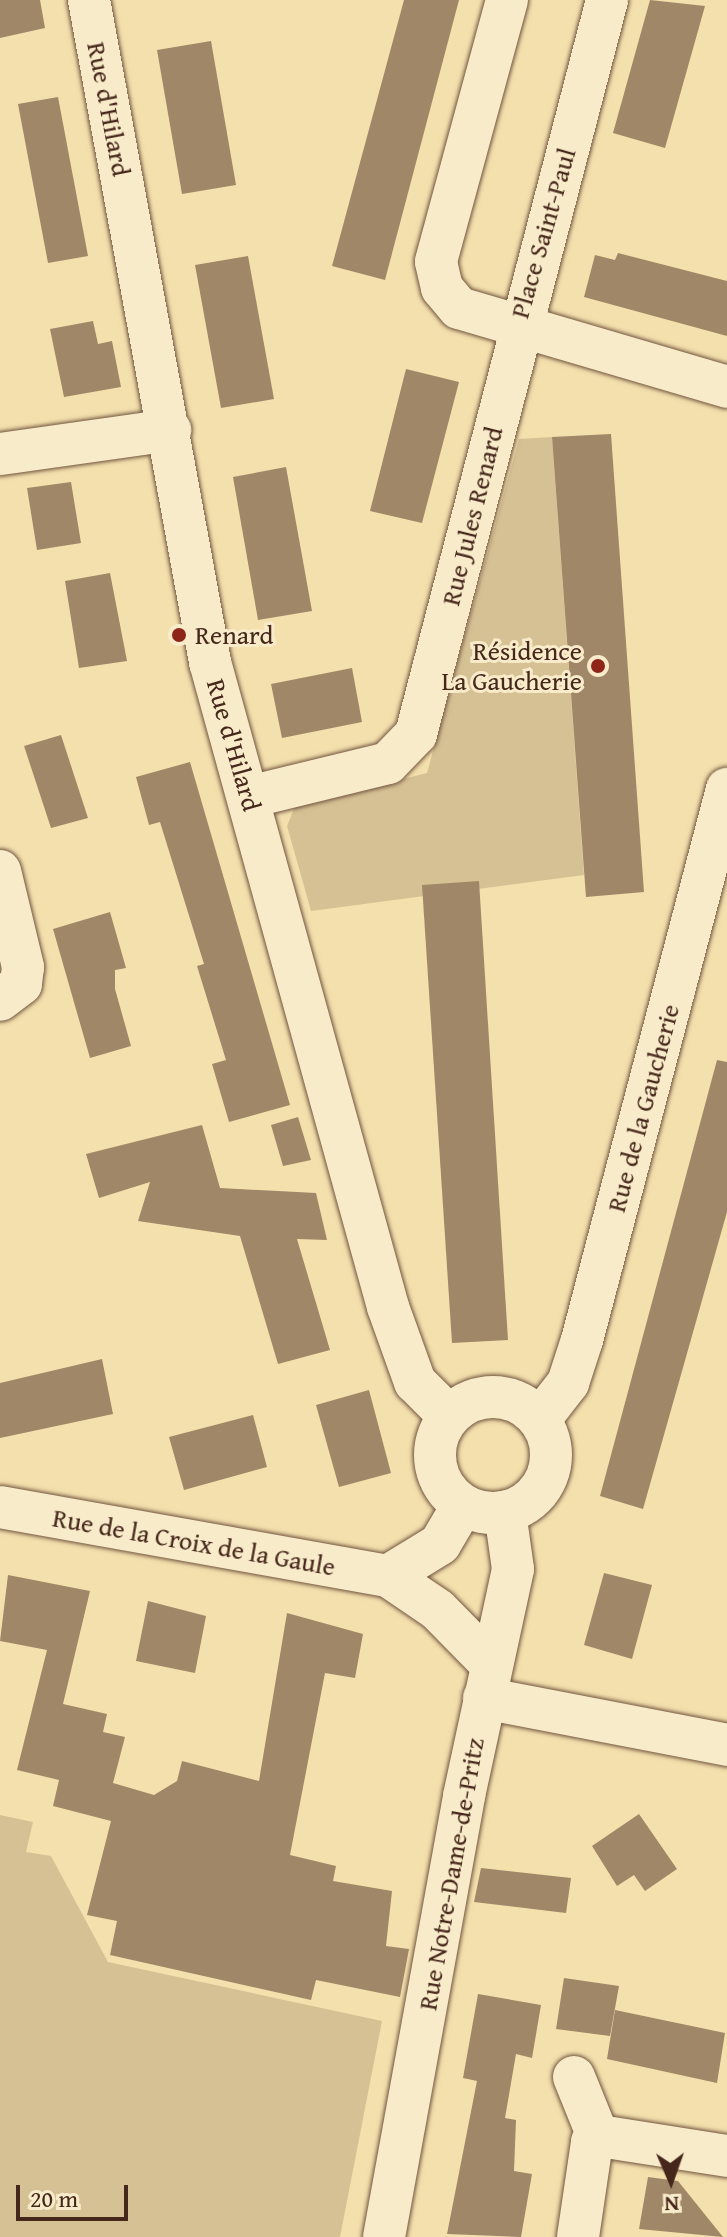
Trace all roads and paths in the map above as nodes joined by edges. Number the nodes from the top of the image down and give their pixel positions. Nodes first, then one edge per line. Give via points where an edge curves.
1 (89, 0) edge
2 (507, 0) edge
3 (607, 0) edge
4 (520, 329) junction
5 (727, 387) edge
6 (170, 430) junction
7 (0, 454) edge
8 (727, 789) edge
9 (249, 797) junction
10 (0, 885) edge
11 (0, 1000) edge
12 (449, 1416) junction
13 (540, 1419) junction
14 (463, 1505) junction
15 (0, 1507) edge
16 (505, 1512) junction
17 (388, 1576) junction
18 (487, 1681) junction
19 (727, 1745) edge
20 (574, 2077) dead end
21 (599, 2139) junction
22 (727, 2156) edge
23 (384, 2237) edge
24 (578, 2237) edge

1 - 6 street, Rue d'Hilard
2 - 4 street, Place Saint-Paul via 436,262 442,288 459,308
3 - 4 street, Place Saint-Paul
4 - 5 street
4 - 9 street, Rue Jules Renard via 416,734 388,763
6 - 7 street
6 - 9 street, Rue d'Hilard via 210,662
8 - 13 street, Rue de la Gaucherie via 582,1340 568,1383
9 - 12 street, Rue d'Hilard via 388,1307 415,1382
10 - 11 street via 23,967 21,984
12 - 13 street via 495,1396
12 - 14 street via 435,1464
13 - 16 street via 549,1437 548,1475 538,1492
14 - 16 street
14 - 17 street via 440,1544
15 - 17 street, Rue de la Croix de la Gaule
16 - 18 street, Rue Notre-Dame-de-Pritz via 513,1569
17 - 18 street, Rue de la Croix de la Gaule via 438,1610
18 - 19 street
18 - 23 street, Rue Notre-Dame-de-Pritz
20 - 21 street
21 - 22 street
21 - 24 street via 588,2152

